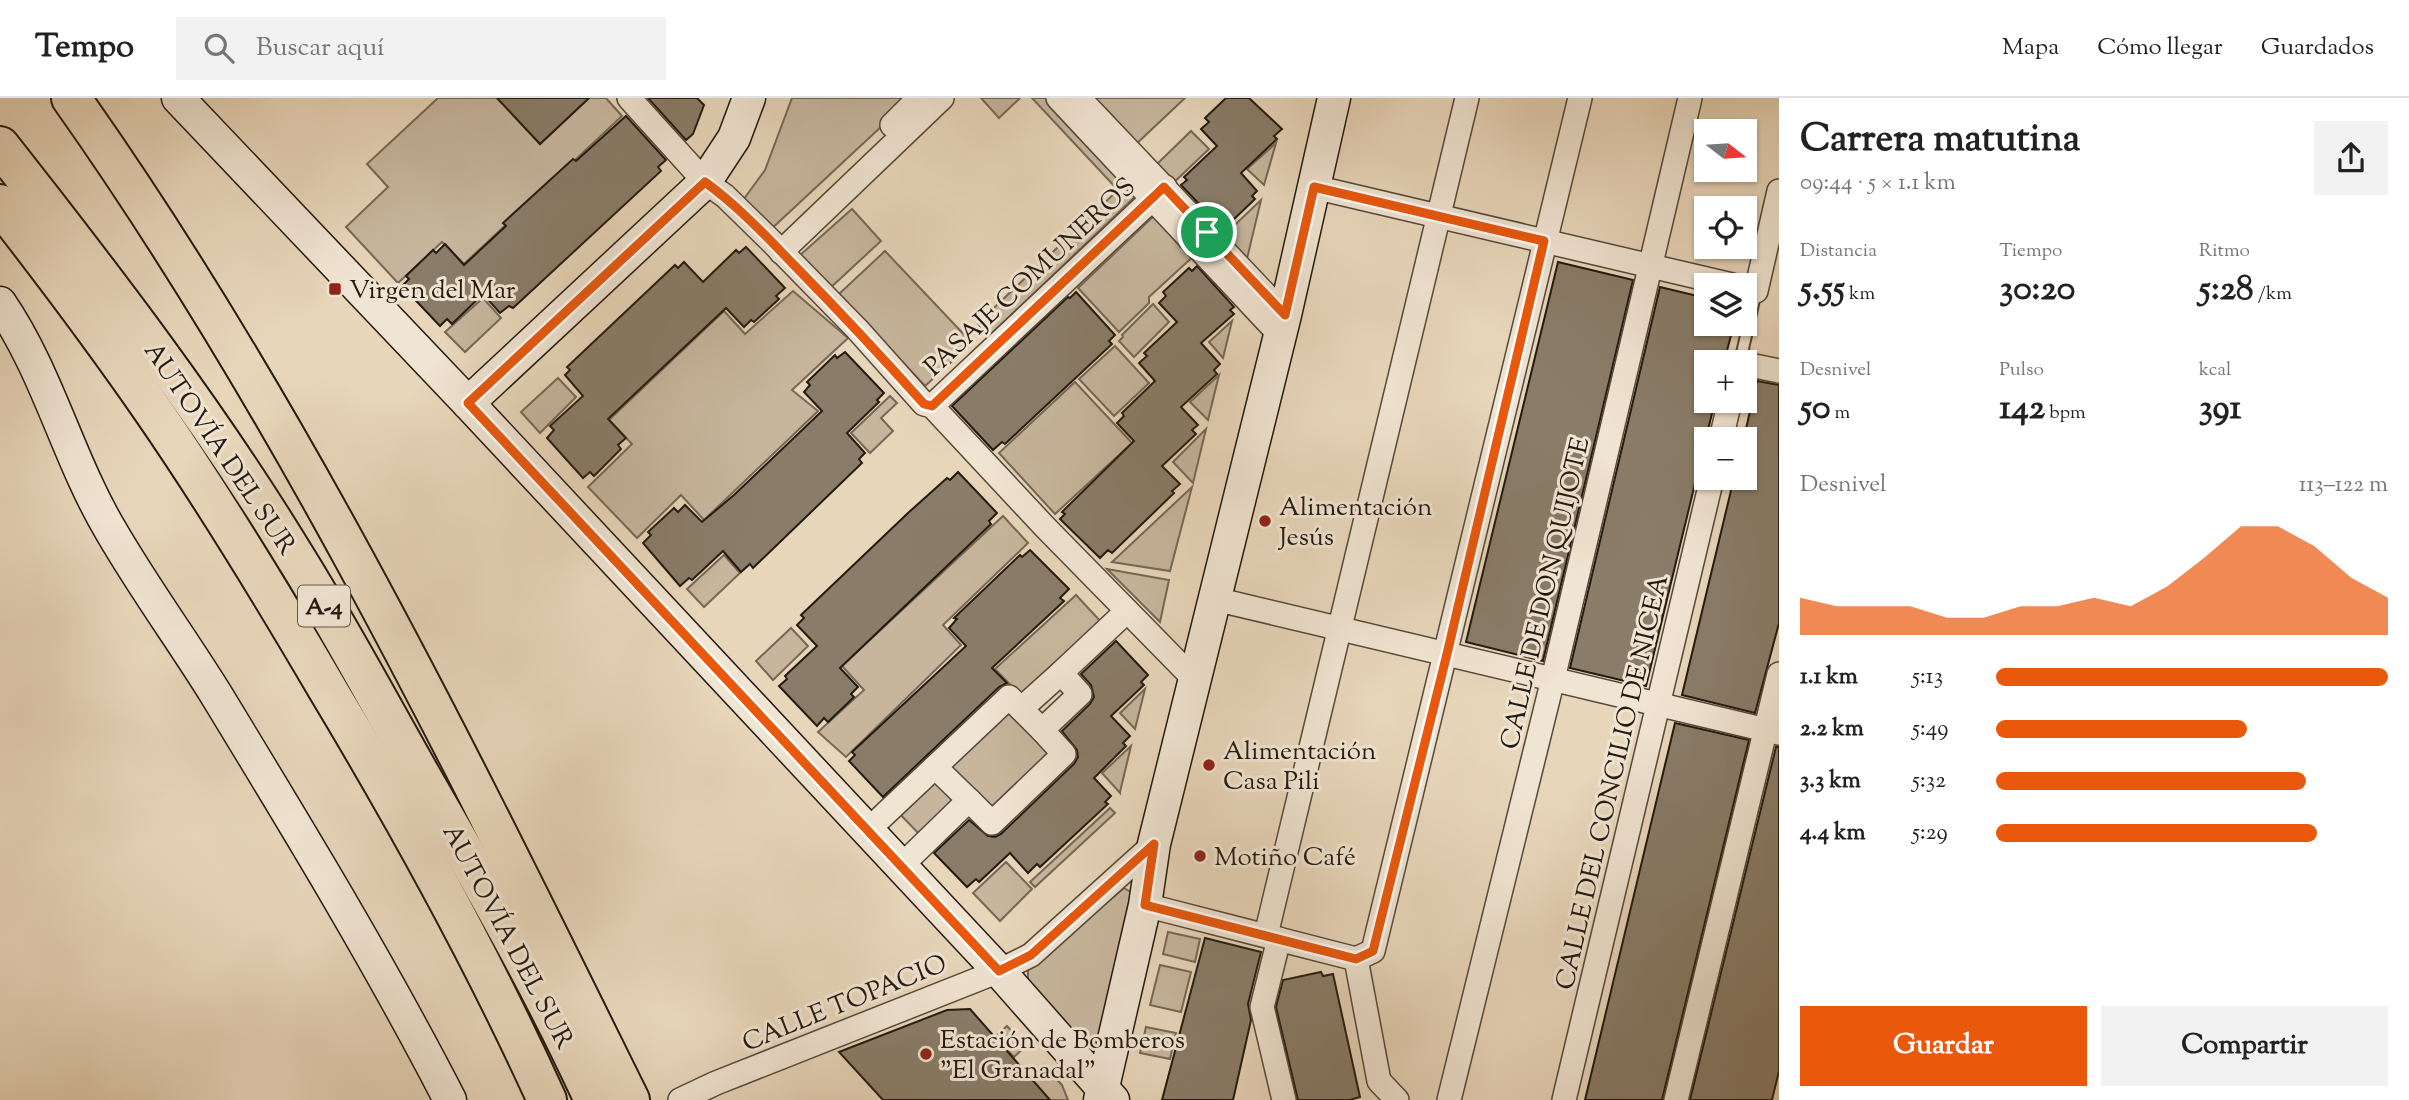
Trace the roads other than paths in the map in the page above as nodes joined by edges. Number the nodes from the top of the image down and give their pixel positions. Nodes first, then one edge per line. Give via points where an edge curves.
1 (71, 98) edge
2 (178, 98) edge
3 (629, 98) edge
4 (749, 98) edge
5 (919, 98) edge
6 (942, 98) edge
7 (1058, 98) edge
8 (1079, 98) edge
9 (1334, 98) edge
10 (1467, 98) edge
11 (1580, 98) edge
12 (1690, 98) edge
13 (0, 146) edge
14 (705, 182) junction
15 (1314, 187) junction
16 (1779, 191) edge
17 (1158, 193) junction
18 (0, 204) edge
19 (1439, 216) junction
20 (1775, 229) edge
21 (1544, 241) junction
22 (777, 247) junction
23 (1649, 267) junction
24 (1757, 273) edge
25 (1694, 277) edge
26 (0, 303) edge
27 (1282, 325) junction
28 (1757, 366) edge
29 (1779, 371) edge
30 (468, 403) junction
31 (932, 406) junction
32 (1709, 490) edge
33 (295, 555) junction
34 (1215, 599) junction
35 (1127, 611) junction
36 (1339, 628) junction
37 (1447, 654) junction
38 (1061, 673) junction
39 (1779, 674) edge
40 (1194, 679) junction
41 (1553, 679) junction
42 (1658, 705) junction
43 (1021, 709) junction
44 (1042, 730) junction
45 (1772, 732) edge
46 (935, 767) junction
47 (969, 800) junction
48 (867, 831) junction
49 (1154, 844) junction
50 (901, 867) junction
51 (1145, 905) junction
52 (1273, 937) junction
53 (1356, 959) junction
54 (999, 971) junction
55 (719, 1092) edge
56 (1384, 1096) edge
57 (1105, 1097) edge
58 (450, 1100) edge
59 (547, 1100) edge
60 (594, 1100) edge
61 (622, 1100) edge
62 (630, 1100) edge
63 (680, 1100) edge
64 (1284, 1100) edge
65 (1449, 1100) edge
66 (1564, 1100) edge
67 (1676, 1100) edge

1 - 62 highway via 210,309 332,516 452,743
2 - 30 street
3 - 14 street
4 - 14 street via 734,138
5 - 22 street
6 - 22 street
7 - 17 street
8 - 17 street
9 - 15 street
10 - 19 street
11 - 21 street
12 - 23 street, CALLE DE DON QUIJOTE
13 - 33 highway, AUTOVÍA DEL SUR / A-4 via 103,277
14 - 22 street
14 - 30 street
15 - 19 street
15 - 27 street
16 - 20 street
17 - 27 street
17 - 31 street, PASAJE COMUNEROS
18 - 59 highway, AUTOVÍA DEL SUR / A-4 via 148,403 260,575 443,889
19 - 21 street
19 - 36 street
20 - 24 street
21 - 23 street
21 - 37 street
22 - 31 street via 924,404
23 - 25 street
23 - 41 street, CALLE DE DON QUIJOTE
26 - 58 street via 16,326 110,530 244,742 404,1011
27 - 34 street
28 - 29 street
30 - 48 street
31 - 35 street
32 - 42 street, CALLE DEL CONCILIO DE NICEA
33 - 60 highway, AUTOVÍA DEL SUR / A-4 via 500,914
33 - 61 highway via 420,736
34 - 36 street
34 - 40 street
35 - 38 street
35 - 40 street
36 - 37 street
36 - 52 street
37 - 41 street
37 - 53 street via 1373,951
38 - 43 street
38 - 44 street via 1080,694
39 - 45 street
40 - 49 street
41 - 42 street
41 - 65 street, CALLE DE DON QUIJOTE
42 - 45 street
42 - 66 street, CALLE DEL CONCILIO DE NICEA
43 - 44 street
43 - 46 street via 1009,697
44 - 47 street via 1064,754 992,822
45 - 67 street
46 - 47 street
46 - 48 street
47 - 50 street
48 - 50 street
49 - 51 street
49 - 54 street, CALLE TOPACIO via 1031,955
50 - 54 street
51 - 52 street
51 - 57 street
52 - 53 street
52 - 64 street via 1262,1007
53 - 56 street
54 - 55 street, CALLE TOPACIO
54 - 57 street
55 - 63 street, CALLE TOPACIO

